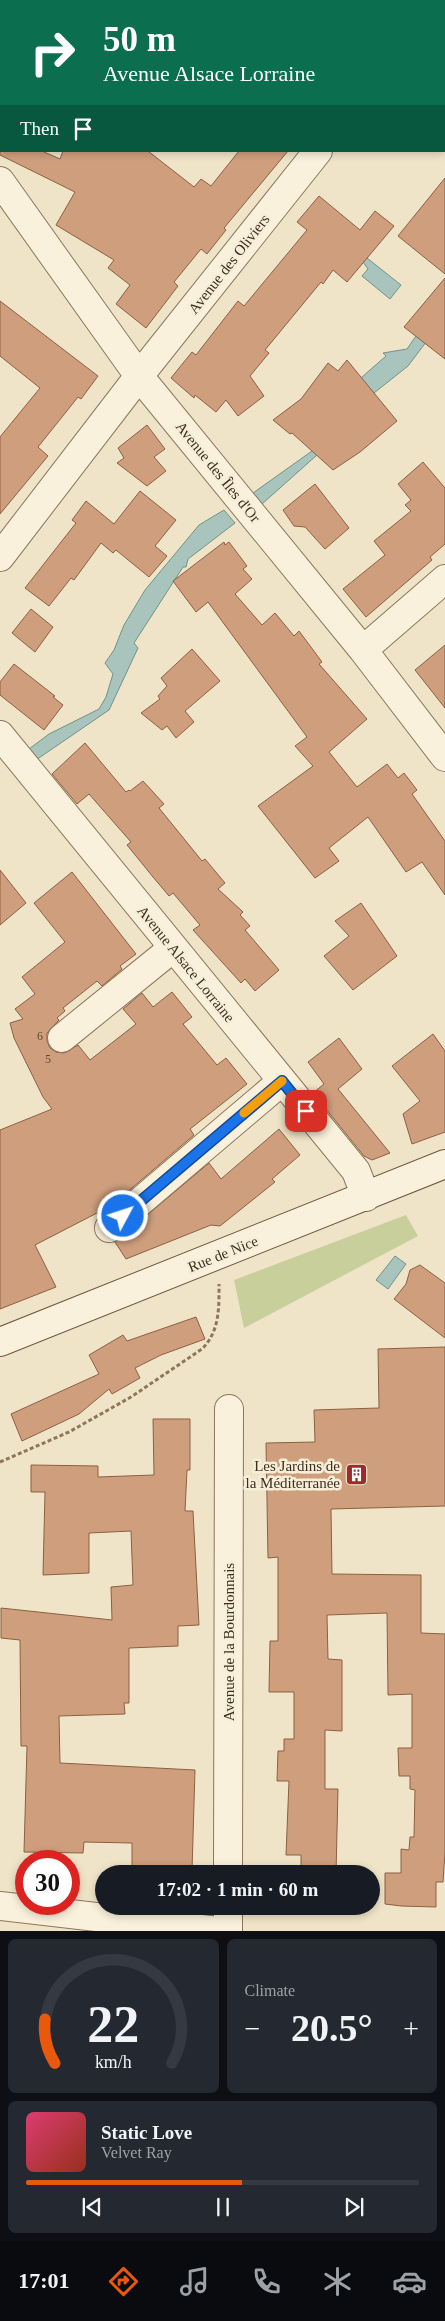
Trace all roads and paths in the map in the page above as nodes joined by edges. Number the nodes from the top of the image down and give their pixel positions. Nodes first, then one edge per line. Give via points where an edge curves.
1 (317, 152) edge
2 (0, 181) edge
3 (140, 376) junction
4 (0, 557) edge
5 (445, 579) edge
6 (363, 650) junction
7 (0, 734) edge
8 (445, 757) edge
9 (173, 948) junction
10 (62, 1038) dead end
11 (282, 1081) junction
12 (445, 1164) edge
13 (366, 1197) junction
14 (108, 1228) dead end
15 (220, 1255) junction
16 (0, 1342) edge
17 (229, 1409) dead end
18 (0, 1462) edge
19 (228, 1865) edge
20 (0, 1906) edge
21 (228, 1915) edge
22 (218, 1931) edge
23 (228, 1931) edge

1 - 3 street, Avenue des Oliviers
2 - 3 street, Avenue des Îles d'Or
3 - 4 street, Avenue des Oliviers
3 - 6 street, Avenue des Îles d'Or
5 - 6 street
6 - 8 street, Avenue des Îles d'Or
7 - 9 street, Avenue Alsace Lorraine
9 - 10 street
9 - 11 street, Avenue Alsace Lorraine
11 - 13 street, Avenue Alsace Lorraine via 356,1172
11 - 14 street
12 - 13 street, Rue de Nice
13 - 15 street, Rue de Nice
15 - 16 street, Rue de Nice
15 - 18 path via 218,1317 206,1345 130,1397 69,1432
17 - 19 street, Avenue de la Bourdonnais
20 - 22 street
21 - 23 street

